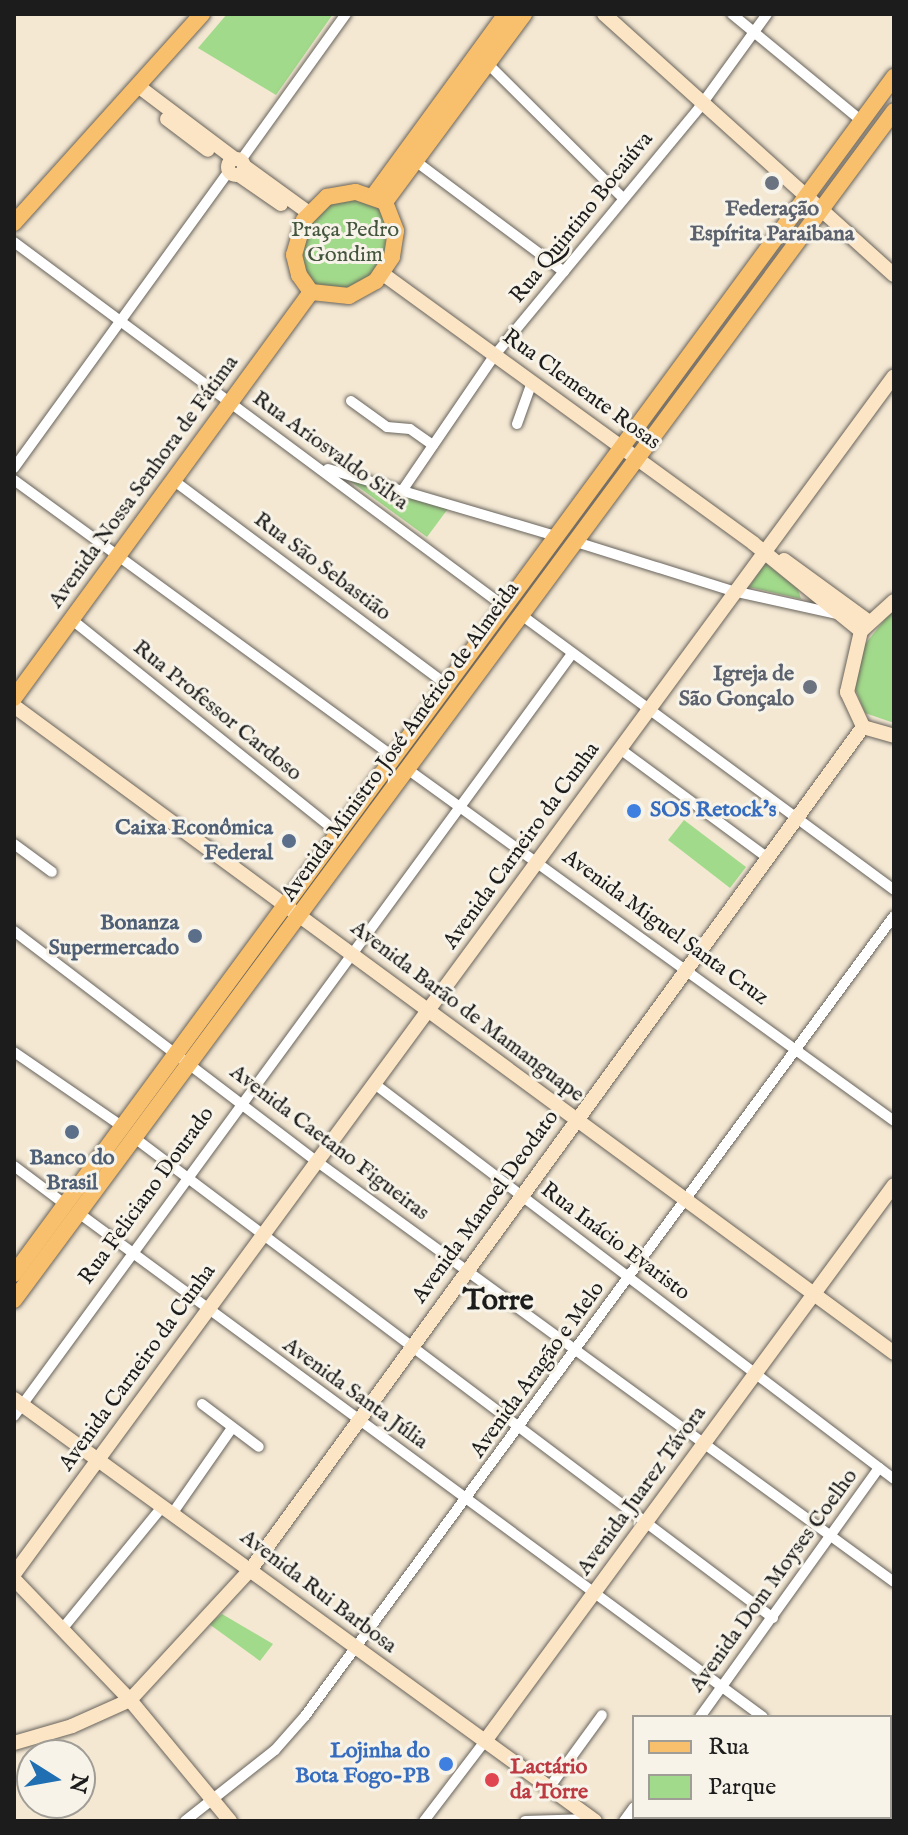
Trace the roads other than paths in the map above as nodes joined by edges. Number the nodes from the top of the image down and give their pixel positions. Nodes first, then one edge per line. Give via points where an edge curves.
1 (202, 14) edge
2 (346, 14) edge
3 (506, 14) edge
4 (524, 14) edge
5 (604, 14) edge
6 (732, 14) edge
7 (767, 14) edge
8 (754, 32) junction
9 (486, 62) junction
10 (894, 77) edge
11 (135, 89) junction
12 (703, 103) junction
13 (894, 111) edge
14 (862, 121) junction
15 (414, 160) junction
16 (236, 167) junction
17 (807, 197) junction
18 (380, 198) junction
19 (624, 199) junction
20 (820, 208) junction
21 (306, 217) junction
22 (14, 223) edge
23 (14, 242) edge
24 (564, 272) junction
25 (383, 274) junction
26 (894, 275) edge
27 (311, 292) junction
28 (118, 323) junction
29 (494, 356) junction
30 (894, 376) edge
31 (532, 382) junction
32 (351, 401) dead end
33 (229, 402) junction
34 (517, 424) dead end
35 (433, 445) junction
36 (622, 446) junction
37 (637, 458) junction
38 (14, 468) edge
39 (322, 468) junction
40 (14, 480) edge
41 (173, 480) junction
42 (404, 488) junction
43 (556, 536) junction
44 (573, 541) junction
45 (759, 547) junction
46 (115, 554) junction
47 (733, 591) junction
48 (894, 601) edge
49 (512, 610) junction
50 (837, 614) junction
51 (71, 619) junction
52 (864, 626) junction
53 (572, 654) junction
54 (447, 685) junction
55 (14, 698) edge
56 (14, 706) edge
57 (649, 709) junction
58 (863, 727) junction
59 (894, 736) edge
60 (620, 749) junction
61 (394, 757) junction
62 (410, 771) junction
63 (462, 806) junction
64 (798, 819) junction
65 (338, 833) junction
66 (14, 844) edge
67 (769, 859) junction
68 (539, 862) junction
69 (52, 872) dead end
70 (894, 890) edge
71 (284, 905) junction
72 (894, 916) edge
73 (302, 918) junction
74 (14, 931) edge
75 (353, 953) junction
76 (687, 969) junction
77 (431, 1009) junction
78 (795, 1047) junction
79 (14, 1052) edge
80 (177, 1052) junction
81 (192, 1064) junction
82 (376, 1085) junction
83 (241, 1102) junction
84 (575, 1121) junction
85 (894, 1121) edge
86 (129, 1133) junction
87 (319, 1163) junction
88 (14, 1166) edge
89 (186, 1176) junction
90 (894, 1185) edge
91 (522, 1198) junction
92 (687, 1201) junction
93 (73, 1209) junction
94 (263, 1235) junction
95 (130, 1252) junction
96 (468, 1270) junction
97 (14, 1274) edge
98 (630, 1277) junction
99 (815, 1296) junction
100 (14, 1300) edge
101 (208, 1311) junction
102 (412, 1347) junction
103 (576, 1351) junction
104 (894, 1353) edge
105 (755, 1373) junction
106 (202, 1404) dead end
107 (16, 1407) edge
108 (359, 1419) junction
109 (232, 1428) junction
110 (520, 1429) junction
111 (704, 1443) junction
112 (259, 1447) dead end
113 (99, 1459) junction
114 (879, 1468) junction
115 (894, 1479) edge
116 (467, 1502) junction
117 (168, 1510) junction
118 (645, 1523) junction
119 (831, 1537) junction
120 (251, 1569) junction
121 (14, 1577) edge
122 (894, 1582) edge
123 (593, 1595) junction
124 (773, 1618) junction
125 (63, 1628) junction
126 (356, 1649) junction
127 (723, 1687) junction
128 (130, 1700) junction
129 (602, 1715) dead end
130 (702, 1715) edge
131 (760, 1715) edge
132 (485, 1741) junction
133 (14, 1743) edge
134 (549, 1788) junction
135 (214, 1802) junction
136 (594, 1820) edge
137 (185, 1821) edge
138 (230, 1821) edge
139 (424, 1821) edge
140 (525, 1821) edge

1 - 11 main road
2 - 16 street
3 - 18 main road
4 - 9 main road
5 - 12 street
6 - 8 street
7 - 8 street, Rua Quintino Bocaiúva
8 - 12 street, Rua Quintino Bocaiúva
8 - 14 street
9 - 15 main road
9 - 19 street
10 - 14 main road, Avenida Ministro José Américo de Almeida
11 - 16 street
11 - 22 main road
12 - 17 street
12 - 19 street, Rua Quintino Bocaiúva
13 - 20 main road, Avenida Ministro José Américo de Almeida
14 - 17 main road, Avenida Ministro José Américo de Almeida
15 - 18 main road
15 - 24 street
16 - 21 street
16 - 28 street
17 - 20 street
17 - 36 main road, Avenida Ministro José Américo de Almeida
18 - 21 main road via 336,194
18 - 25 main road via 396,239
19 - 24 street, Rua Quintino Bocaiúva
20 - 26 street
20 - 37 main road, Avenida Ministro José Américo de Almeida
21 - 27 main road via 294,255
23 - 28 street, Rua Ariosvaldo Silva
24 - 29 street, Rua Quintino Bocaiúva
25 - 27 main road via 349,296
25 - 29 street, Rua Clemente Rosas
27 - 33 main road, Avenida Nossa Senhora de Fátima
28 - 33 street, Rua Ariosvaldo Silva
28 - 38 street
29 - 31 street, Rua Clemente Rosas
29 - 35 street, Rua Quintino Bocaiúva
30 - 45 street, Avenida Carneiro da Cunha
31 - 34 street
31 - 36 street, Rua Clemente Rosas
32 - 35 street via 387,427 410,429
33 - 39 street, Rua Ariosvaldo Silva
33 - 41 main road, Avenida Nossa Senhora de Fátima
35 - 42 street, Rua Quintino Bocaiúva
36 - 37 street, Rua Clemente Rosas
36 - 43 main road, Avenida Ministro José Américo de Almeida
37 - 44 main road, Avenida Ministro José Américo de Almeida
37 - 45 street, Rua Clemente Rosas
39 - 42 street
39 - 49 street, Rua Ariosvaldo Silva
40 - 46 street
41 - 46 main road, Avenida Nossa Senhora de Fátima
41 - 54 street, Rua São Sebastião
42 - 43 street
43 - 49 main road, Avenida Ministro José Américo de Almeida
44 - 47 street, Rua Clemente Rosas
44 - 49 main road, Avenida Ministro José Américo de Almeida
45 - 47 street, Avenida Carneiro da Cunha
45 - 50 street, Rua Clemente Rosas
45 - 52 street, Rua Clemente Rosas
46 - 51 main road, Avenida Nossa Senhora de Fátima
46 - 61 street
47 - 50 street, Rua Clemente Rosas
47 - 57 street, Avenida Carneiro da Cunha
48 - 52 street
49 - 53 street, Rua Ariosvaldo Silva
49 - 54 main road, Avenida Ministro José Américo de Almeida
49 - 62 main road, Avenida Ministro José Américo de Almeida
50 - 52 street, Rua Clemente Rosas
51 - 55 main road, Avenida Nossa Senhora de Fátima
51 - 65 street, Rua Professor Cardoso
52 - 58 street via 847,692
53 - 57 street, Rua Ariosvaldo Silva
53 - 63 street, Rua Feliciano Dourado
54 - 61 main road, Avenida Ministro José Américo de Almeida
56 - 71 street, Avenida Barão de Mamanguape
57 - 60 street, Avenida Carneiro da Cunha
57 - 64 street, Rua Ariosvaldo Silva
58 - 59 street
58 - 64 street, Avenida Manoel Deodato
60 - 67 street
60 - 68 street, Avenida Carneiro da Cunha
61 - 65 main road, Avenida Ministro José Américo de Almeida
62 - 63 street, Avenida Miguel Santa Cruz
62 - 73 main road, Avenida Ministro José Américo de Almeida
63 - 68 street, Avenida Miguel Santa Cruz
63 - 75 street, Rua Feliciano Dourado
64 - 67 street, Avenida Manoel Deodato
64 - 70 street, Rua Ariosvaldo Silva
65 - 71 main road, Avenida Ministro José Américo de Almeida
66 - 69 street
67 - 76 street, Avenida Manoel Deodato
68 - 76 street, Avenida Miguel Santa Cruz
68 - 77 street, Avenida Carneiro da Cunha
71 - 73 street, Avenida Barão de Mamanguape
71 - 80 main road, Avenida Ministro José Américo de Almeida
72 - 78 street, Avenida Aragão e Melo
73 - 75 street, Avenida Barão de Mamanguape
73 - 81 main road, Avenida Ministro José Américo de Almeida
74 - 80 street, Avenida Caetano Figueiras
75 - 77 street, Avenida Barão de Mamanguape
75 - 83 street, Rua Feliciano Dourado
76 - 78 street, Avenida Miguel Santa Cruz
76 - 84 street, Avenida Manoel Deodato
77 - 82 street, Avenida Carneiro da Cunha
77 - 84 street, Avenida Barão de Mamanguape
78 - 85 street, Avenida Miguel Santa Cruz
78 - 92 street, Avenida Aragão e Melo
79 - 86 street
80 - 81 street, Avenida Caetano Figueiras
80 - 86 main road, Avenida Ministro José Américo de Almeida
81 - 83 street, Avenida Caetano Figueiras
81 - 86 main road, Avenida Ministro José Américo de Almeida
82 - 87 street, Avenida Carneiro da Cunha
82 - 91 street, Rua Inácio Evaristo
83 - 87 street, Avenida Caetano Figueiras
83 - 89 street, Rua Feliciano Dourado
84 - 91 street, Avenida Manoel Deodato
84 - 92 street, Avenida Barão de Mamanguape
86 - 89 street
86 - 93 main road, Avenida Ministro José Américo de Almeida
87 - 94 street, Avenida Carneiro da Cunha
87 - 96 street, Avenida Caetano Figueiras
88 - 93 street, Avenida Santa Júlia
89 - 94 street
89 - 95 street, Rua Feliciano Dourado
90 - 99 street, Avenida Juarez Távora
91 - 96 street, Avenida Manoel Deodato
91 - 98 street, Rua Inácio Evaristo
92 - 98 street, Avenida Aragão e Melo
92 - 99 street, Avenida Barão de Mamanguape
93 - 95 street, Avenida Santa Júlia
93 - 97 main road, Avenida Ministro José Américo de Almeida
93 - 100 main road, Avenida Ministro José Américo de Almeida
94 - 101 street, Avenida Carneiro da Cunha
94 - 102 street
95 - 101 street, Avenida Santa Júlia
95 - 107 street, Rua Feliciano Dourado
96 - 102 street, Avenida Manoel Deodato
96 - 103 street, Avenida Caetano Figueiras
98 - 103 street, Avenida Aragão e Melo
98 - 105 street, Rua Inácio Evaristo
99 - 104 street, Avenida Barão de Mamanguape
99 - 105 street, Avenida Juarez Távora
101 - 108 street, Avenida Santa Júlia
101 - 113 street, Avenida Carneiro da Cunha
102 - 108 street, Avenida Manoel Deodato
102 - 110 street
103 - 110 street, Avenida Aragão e Melo
103 - 111 street, Avenida Caetano Figueiras
105 - 111 street, Avenida Juarez Távora
105 - 114 street, Rua Inácio Evaristo
106 - 109 street
107 - 113 street, Avenida Rui Barbosa
108 - 116 street, Avenida Santa Júlia
108 - 120 street, Avenida Manoel Deodato
109 - 112 street
109 - 117 street
110 - 116 street, Avenida Aragão e Melo
110 - 118 street
111 - 118 street, Avenida Juarez Távora
111 - 119 street, Avenida Caetano Figueiras
113 - 117 street, Avenida Rui Barbosa
113 - 121 street, Avenida Carneiro da Cunha
114 - 115 street, Rua Inácio Evaristo
114 - 119 street, Avenida Dom Moyses Coelho
116 - 123 street, Avenida Santa Júlia
116 - 126 street, Avenida Aragão e Melo
117 - 120 street, Avenida Rui Barbosa
117 - 125 street
118 - 123 street, Avenida Juarez Távora
118 - 124 street
119 - 122 street, Avenida Caetano Figueiras
119 - 124 street, Avenida Dom Moyses Coelho
120 - 126 street, Avenida Rui Barbosa
120 - 128 street, Avenida Manoel Deodato
121 - 125 street
123 - 127 street, Avenida Santa Júlia
123 - 132 street, Avenida Juarez Távora
124 - 127 street, Avenida Dom Moyses Coelho
125 - 128 street
126 - 132 street, Avenida Rui Barbosa
126 - 135 street, Avenida Aragão e Melo via 290,1736
127 - 130 street, Avenida Dom Moyses Coelho
127 - 131 street, Avenida Santa Júlia
128 - 133 street via 72,1726
128 - 135 street
129 - 134 street
132 - 134 street, Avenida Rui Barbosa
132 - 139 street, Avenida Juarez Távora
134 - 136 street, Avenida Rui Barbosa
135 - 137 street, Avenida Aragão e Melo
135 - 138 street
136 - 140 street

